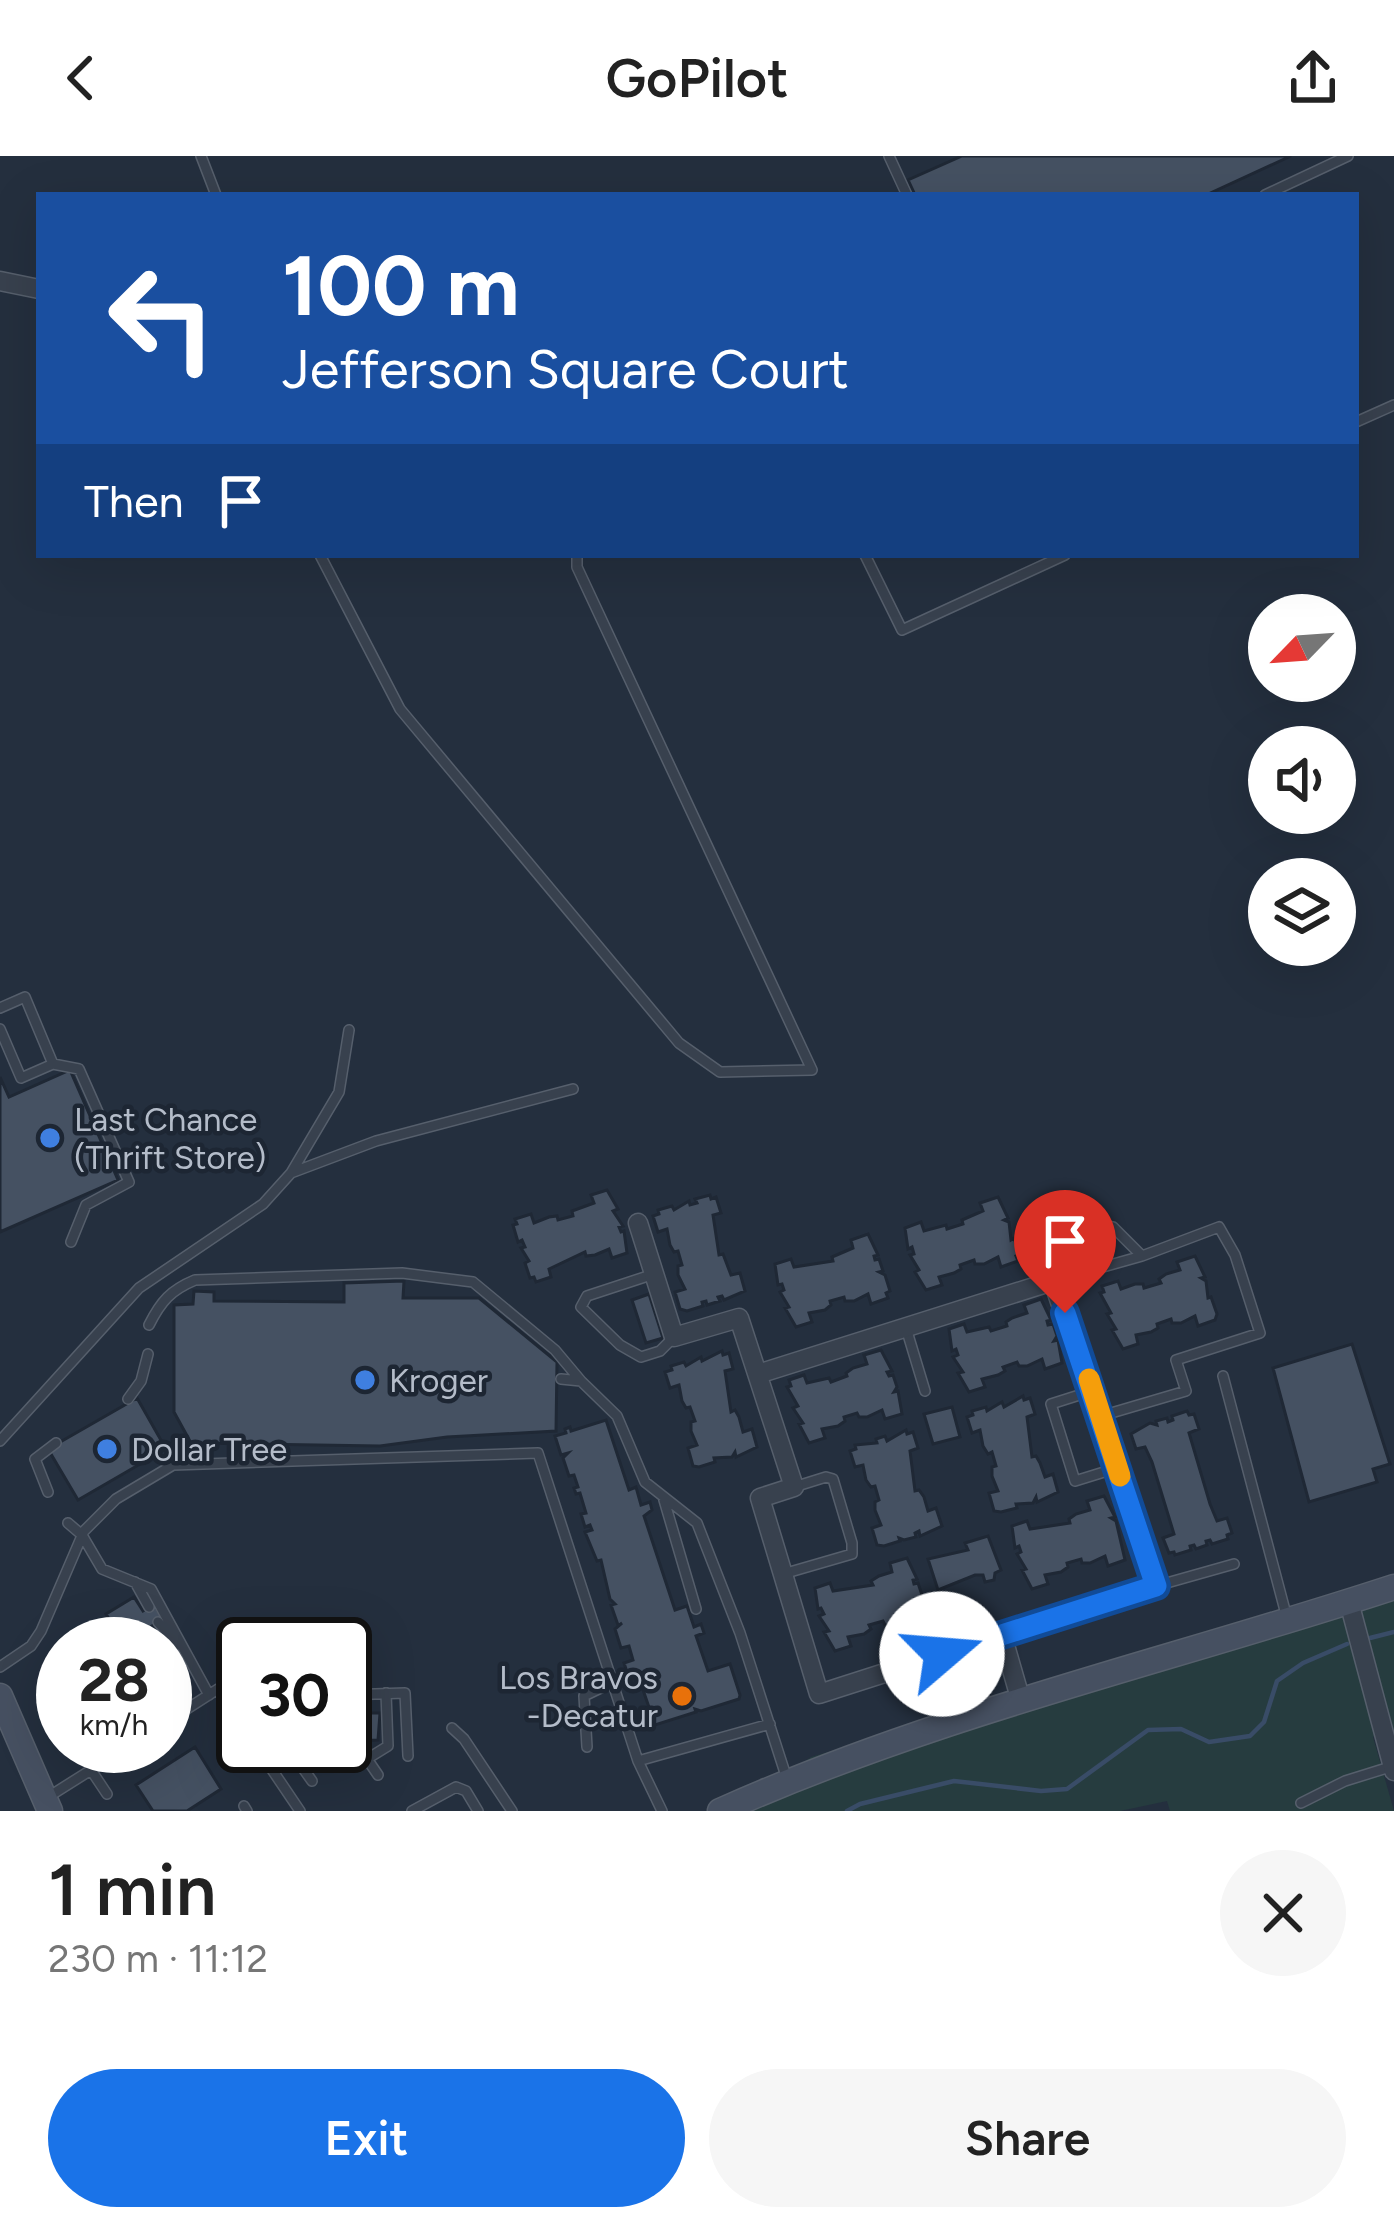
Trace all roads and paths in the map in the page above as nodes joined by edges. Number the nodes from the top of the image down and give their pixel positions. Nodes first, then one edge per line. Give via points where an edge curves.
1 (201, 156) edge
2 (889, 156) edge
3 (1348, 156) edge
4 (215, 192) edge
5 (906, 192) edge
6 (1271, 192) edge
7 (0, 281) edge
8 (36, 288) edge
9 (1394, 405) edge
10 (1359, 421) edge
11 (321, 558) edge
12 (577, 558) edge
13 (866, 558) edge
14 (1058, 558) edge
15 (0, 1008) edge
16 (0, 1029) edge
17 (349, 1030) dead end
18 (53, 1064) junction
19 (573, 1089) dead end
20 (291, 1173) junction
21 (638, 1222) dead end
22 (71, 1242) dead end
23 (1142, 1256) junction
24 (654, 1274) junction
25 (1053, 1281) junction
26 (149, 1325) dead end
27 (906, 1328) junction
28 (674, 1336) junction
29 (148, 1354) dead end
30 (758, 1374) junction
31 (1223, 1376) dead end
32 (561, 1378) dead end
33 (581, 1381) junction
34 (925, 1391) dead end
35 (1093, 1391) junction
36 (128, 1399) dead end
37 (1100, 1416) junction
38 (0, 1441) edge
39 (56, 1443) dead end
40 (1117, 1468) junction
41 (794, 1487) junction
42 (48, 1492) dead end
43 (664, 1500) junction
44 (68, 1523) dead end
45 (82, 1535) junction
46 (1234, 1564) dead end
47 (783, 1574) junction
48 (135, 1582) junction
49 (1156, 1586) junction
50 (1394, 1587) edge
51 (1349, 1602) junction
52 (149, 1607) dead end
53 (696, 1609) dead end
54 (955, 1615) dead end
55 (165, 1617) edge
56 (1287, 1618) junction
57 (1002, 1635) junction
58 (965, 1647) junction
59 (192, 1666) edge
60 (0, 1667) edge
61 (613, 1682) junction
62 (216, 1691) edge
63 (386, 1693) junction
64 (372, 1694) edge
65 (209, 1695) junction
66 (1, 1701) edge
67 (1021, 1701) junction
68 (192, 1706) edge
69 (770, 1724) junction
70 (452, 1728) dead end
71 (587, 1747) dead end
72 (372, 1756) edge
73 (408, 1756) dead end
74 (638, 1761) junction
75 (372, 1766) edge
76 (1394, 1768) edge
77 (87, 1773) edge
78 (93, 1773) edge
79 (274, 1773) edge
80 (306, 1773) edge
81 (378, 1775) dead end
82 (788, 1780) junction
83 (312, 1781) dead end
84 (106, 1794) dead end
85 (1301, 1803) dead end
86 (48, 1805) edge
87 (300, 1811) edge
88 (412, 1811) edge
89 (478, 1811) edge
90 (512, 1811) edge
91 (662, 1811) edge
92 (720, 1811) edge

1 - 4 lane
2 - 5 lane
3 - 6 lane
7 - 8 street
9 - 10 lane
11 - 12 lane via 400,709 680,1043 720,1072 812,1070
13 - 14 lane via 902,630
15 - 18 lane via 25,997
16 - 18 lane via 21,1078
17 - 20 lane via 339,1092
18 - 22 lane via 79,1069 130,1182 86,1204
19 - 20 lane via 376,1141
20 - 38 lane via 263,1204 139,1288
21 - 24 street
23 - 25 lane
23 - 25 lane via 1113,1227 1039,1219
23 - 37 lane via 1220,1227 1261,1333 1176,1360 1186,1391
24 - 28 street
24 - 28 lane via 587,1296 581,1307 640,1357 660,1352
25 - 27 street
25 - 35 street
26 - 33 lane via 160,1301 195,1280 426,1276 472,1282
27 - 30 street
27 - 34 lane
28 - 30 street via 739,1318
29 - 36 lane
30 - 41 street
31 - 56 lane
32 - 33 lane
33 - 43 lane via 617,1416 645,1482
35 - 37 street
35 - 40 lane via 1052,1404 1075,1481
37 - 40 street
39 - 42 lane via 34,1459
40 - 49 street
41 - 47 street via 760,1498
41 - 47 lane via 832,1479 852,1554
43 - 53 lane
43 - 69 lane via 697,1523
44 - 45 lane
45 - 48 lane via 102,1569
45 - 60 lane via 41,1631
45 - 61 lane via 116,1499 173,1465 538,1453
46 - 49 lane
47 - 58 street via 819,1694
48 - 52 lane
48 - 55 lane via 151,1589
49 - 57 street
50 - 51 main road
51 - 56 main road
51 - 76 street
54 - 58 lane
56 - 67 main road
57 - 58 street
57 - 67 street
59 - 65 lane
61 - 71 lane via 584,1696
61 - 74 lane
62 - 65 lane
63 - 64 lane
63 - 72 lane via 388,1746
63 - 73 lane via 405,1693
65 - 68 lane
66 - 86 main road
67 - 82 main road
69 - 74 lane
69 - 82 lane
70 - 90 lane
74 - 91 lane
75 - 81 lane
76 - 85 lane
77 - 86 lane
78 - 84 lane
79 - 87 lane
80 - 83 lane
82 - 92 main road
88 - 89 lane via 456,1787

